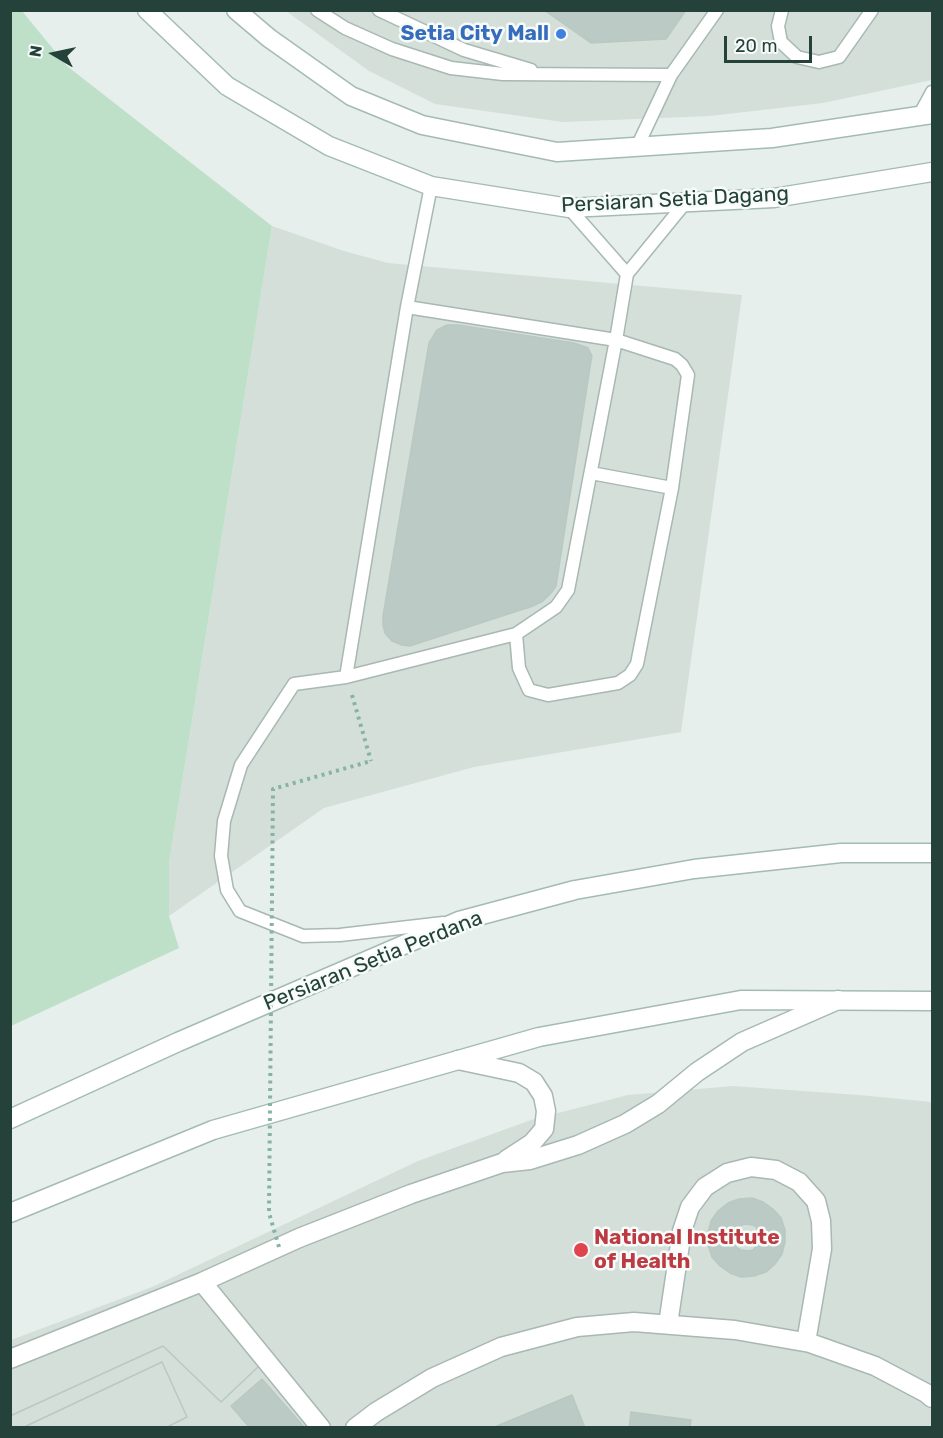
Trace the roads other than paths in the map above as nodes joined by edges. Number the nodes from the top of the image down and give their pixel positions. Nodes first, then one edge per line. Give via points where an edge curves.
1 (147, 10) edge
2 (236, 10) edge
3 (317, 10) edge
4 (379, 10) edge
5 (717, 10) edge
6 (782, 10) edge
7 (872, 10) edge
8 (548, 74) junction
9 (671, 75) junction
10 (933, 92) edge
11 (926, 115) edge
12 (637, 147) junction
13 (933, 172) edge
14 (432, 186) junction
15 (685, 203) junction
16 (569, 208) junction
17 (627, 274) junction
18 (407, 307) junction
19 (616, 340) junction
20 (591, 473) junction
21 (672, 488) junction
22 (516, 634) junction
23 (346, 677) junction
24 (933, 853) edge
25 (459, 921) junction
26 (838, 1000) junction
27 (933, 1001) edge
28 (458, 1060) junction
29 (10, 1119) edge
30 (502, 1163) junction
31 (10, 1213) edge
32 (202, 1282) junction
33 (668, 1324) junction
34 (806, 1342) junction
35 (10, 1359) edge
36 (933, 1398) edge
37 (321, 1428) edge
38 (355, 1428) edge

1 - 14 street, Persiaran Setia Dagang via 227,86 329,146
2 - 12 street via 351,96 422,125 557,152
3 - 8 lane via 345,28 392,49 451,68
4 - 8 lane via 464,50
5 - 9 lane
6 - 7 lane via 778,26 781,42 797,57 819,62 839,57
8 - 9 lane
9 - 12 lane
10 - 11 lane
11 - 12 street via 772,138
13 - 15 street, Persiaran Setia Dagang via 774,198
14 - 16 street, Persiaran Setia Dagang
14 - 18 lane
15 - 16 street, Persiaran Setia Dagang
15 - 17 lane
16 - 17 lane
17 - 19 lane
18 - 19 lane
18 - 23 lane
19 - 20 lane
19 - 21 lane via 675,358 688,375
20 - 21 lane
20 - 22 lane via 568,590 556,607
21 - 22 lane via 637,664 630,675 618,682 548,695 529,690 519,668
22 - 23 lane
23 - 25 lane via 294,684 241,765 224,821 221,856 226,890 240,911 303,936
24 - 25 street, Persiaran Setia Perdana via 842,852 694,869 575,890
25 - 29 street, Persiaran Setia Perdana via 177,1042
26 - 27 street
26 - 28 street via 741,1000 538,1037
26 - 30 street via 742,1042 625,1124 578,1145 530,1160
28 - 30 street via 519,1073 534,1082 543,1096 544,1129 532,1143
28 - 31 street via 213,1130
30 - 32 street via 411,1194
32 - 35 street
32 - 37 street
33 - 34 street
33 - 34 street via 682,1231 690,1207 705,1186 726,1173 751,1167 769,1169 799,1182 816,1201 821,1221 822,1249
33 - 38 street via 634,1322 577,1327 501,1347 432,1378
34 - 36 street via 874,1366

